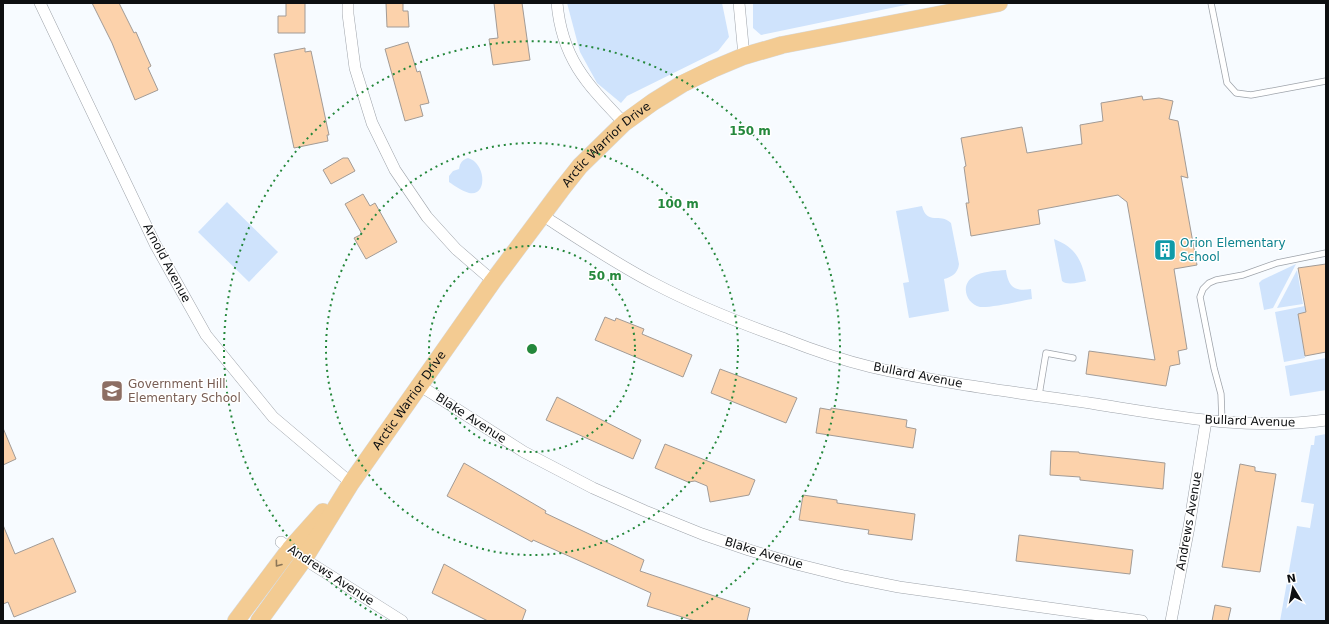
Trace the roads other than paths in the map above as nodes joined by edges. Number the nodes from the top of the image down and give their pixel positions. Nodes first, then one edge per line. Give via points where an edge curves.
1 (40, 3) edge
2 (348, 3) edge
3 (557, 3) edge
4 (739, 3) edge
5 (999, 3) edge
6 (1211, 3) edge
7 (744, 56) junction
8 (1326, 81) edge
9 (624, 123) junction
10 (542, 215) junction
11 (1326, 253) edge
12 (493, 281) junction
13 (1073, 358) dead end
14 (420, 385) junction
15 (1039, 395) junction
16 (1326, 420) edge
17 (1206, 421) junction
18 (1222, 422) junction
19 (351, 483) junction
20 (286, 545) junction
21 (304, 559) junction
22 (236, 621) edge
23 (259, 621) edge
24 (402, 621) edge
25 (1142, 621) edge
26 (1171, 621) edge

1 - 19 street, Arnold Avenue via 155,244 206,335 273,417
2 - 12 street via 355,68 372,123 394,170 427,217 456,249
3 - 9 street via 563,39 572,60 584,79
4 - 7 street
5 - 7 main road, Arctic Warrior Drive via 782,45
6 - 8 lane via 1227,83 1236,93 1251,95
7 - 9 main road, Arctic Warrior Drive via 682,84
9 - 10 main road, Arctic Warrior Drive via 580,166
10 - 12 main road, Arctic Warrior Drive
10 - 15 street, Bullard Avenue via 654,284 708,310 780,338 870,366 939,380
11 - 18 lane via 1216,280 1203,289 1200,296 1221,394
12 - 14 main road, Arctic Warrior Drive
13 - 15 lane via 1046,353
14 - 19 main road, Arctic Warrior Drive
14 - 25 street, Blake Avenue via 524,452 594,488 645,512 748,550 899,587
15 - 17 street, Bullard Avenue
16 - 18 street, Bullard Avenue via 1269,424
17 - 18 street, Bullard Avenue
17 - 26 street, Andrews Avenue
19 - 20 main road, Arctic Warrior Drive
19 - 21 main road, Arctic Warrior Drive
20 - 21 street, Andrews Avenue
20 -> 22 main road, Arctic Warrior Drive
21 - 23 main road, Arctic Warrior Drive
21 - 24 street, Andrews Avenue

